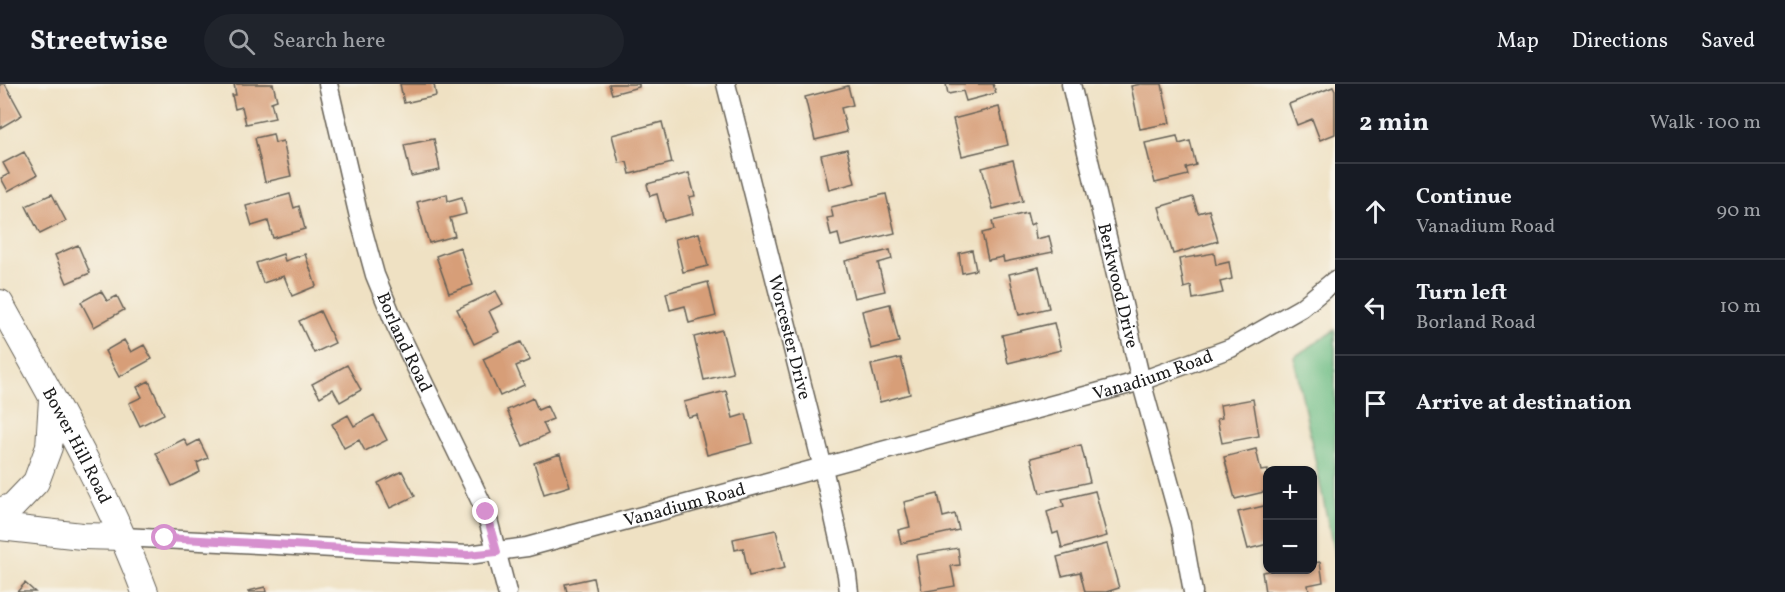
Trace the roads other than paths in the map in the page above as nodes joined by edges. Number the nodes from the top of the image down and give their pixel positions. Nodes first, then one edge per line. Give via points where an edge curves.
1 (328, 84) edge
2 (726, 84) edge
3 (1071, 84) edge
4 (1335, 280) edge
5 (0, 303) edge
6 (1141, 381) junction
7 (52, 399) junction
8 (823, 468) junction
9 (0, 511) edge
10 (0, 527) edge
11 (123, 537) junction
12 (497, 552) junction
13 (146, 592) edge
14 (507, 592) edge
15 (849, 592) edge
16 (1193, 592) edge

1 - 12 street, Borland Road via 375,275 486,512
2 - 8 street, Worcester Drive
3 - 6 street, Berkwood Drive
4 - 6 street, Vanadium Road via 1301,308 1231,348
5 - 7 main road, Bower Hill Road
6 - 8 street, Vanadium Road
6 - 16 street, Berkwood Drive via 1181,525
7 - 9 main road via 49,447 36,482 14,506
7 - 11 main road, Bower Hill Road
8 - 12 street, Vanadium Road via 527,548
8 - 15 street, Worcester Drive
10 - 11 main road, Vanadium Road
11 - 12 street, Vanadium Road via 468,555
11 - 13 main road, Bower Hill Road
12 - 14 street, Borland Road

